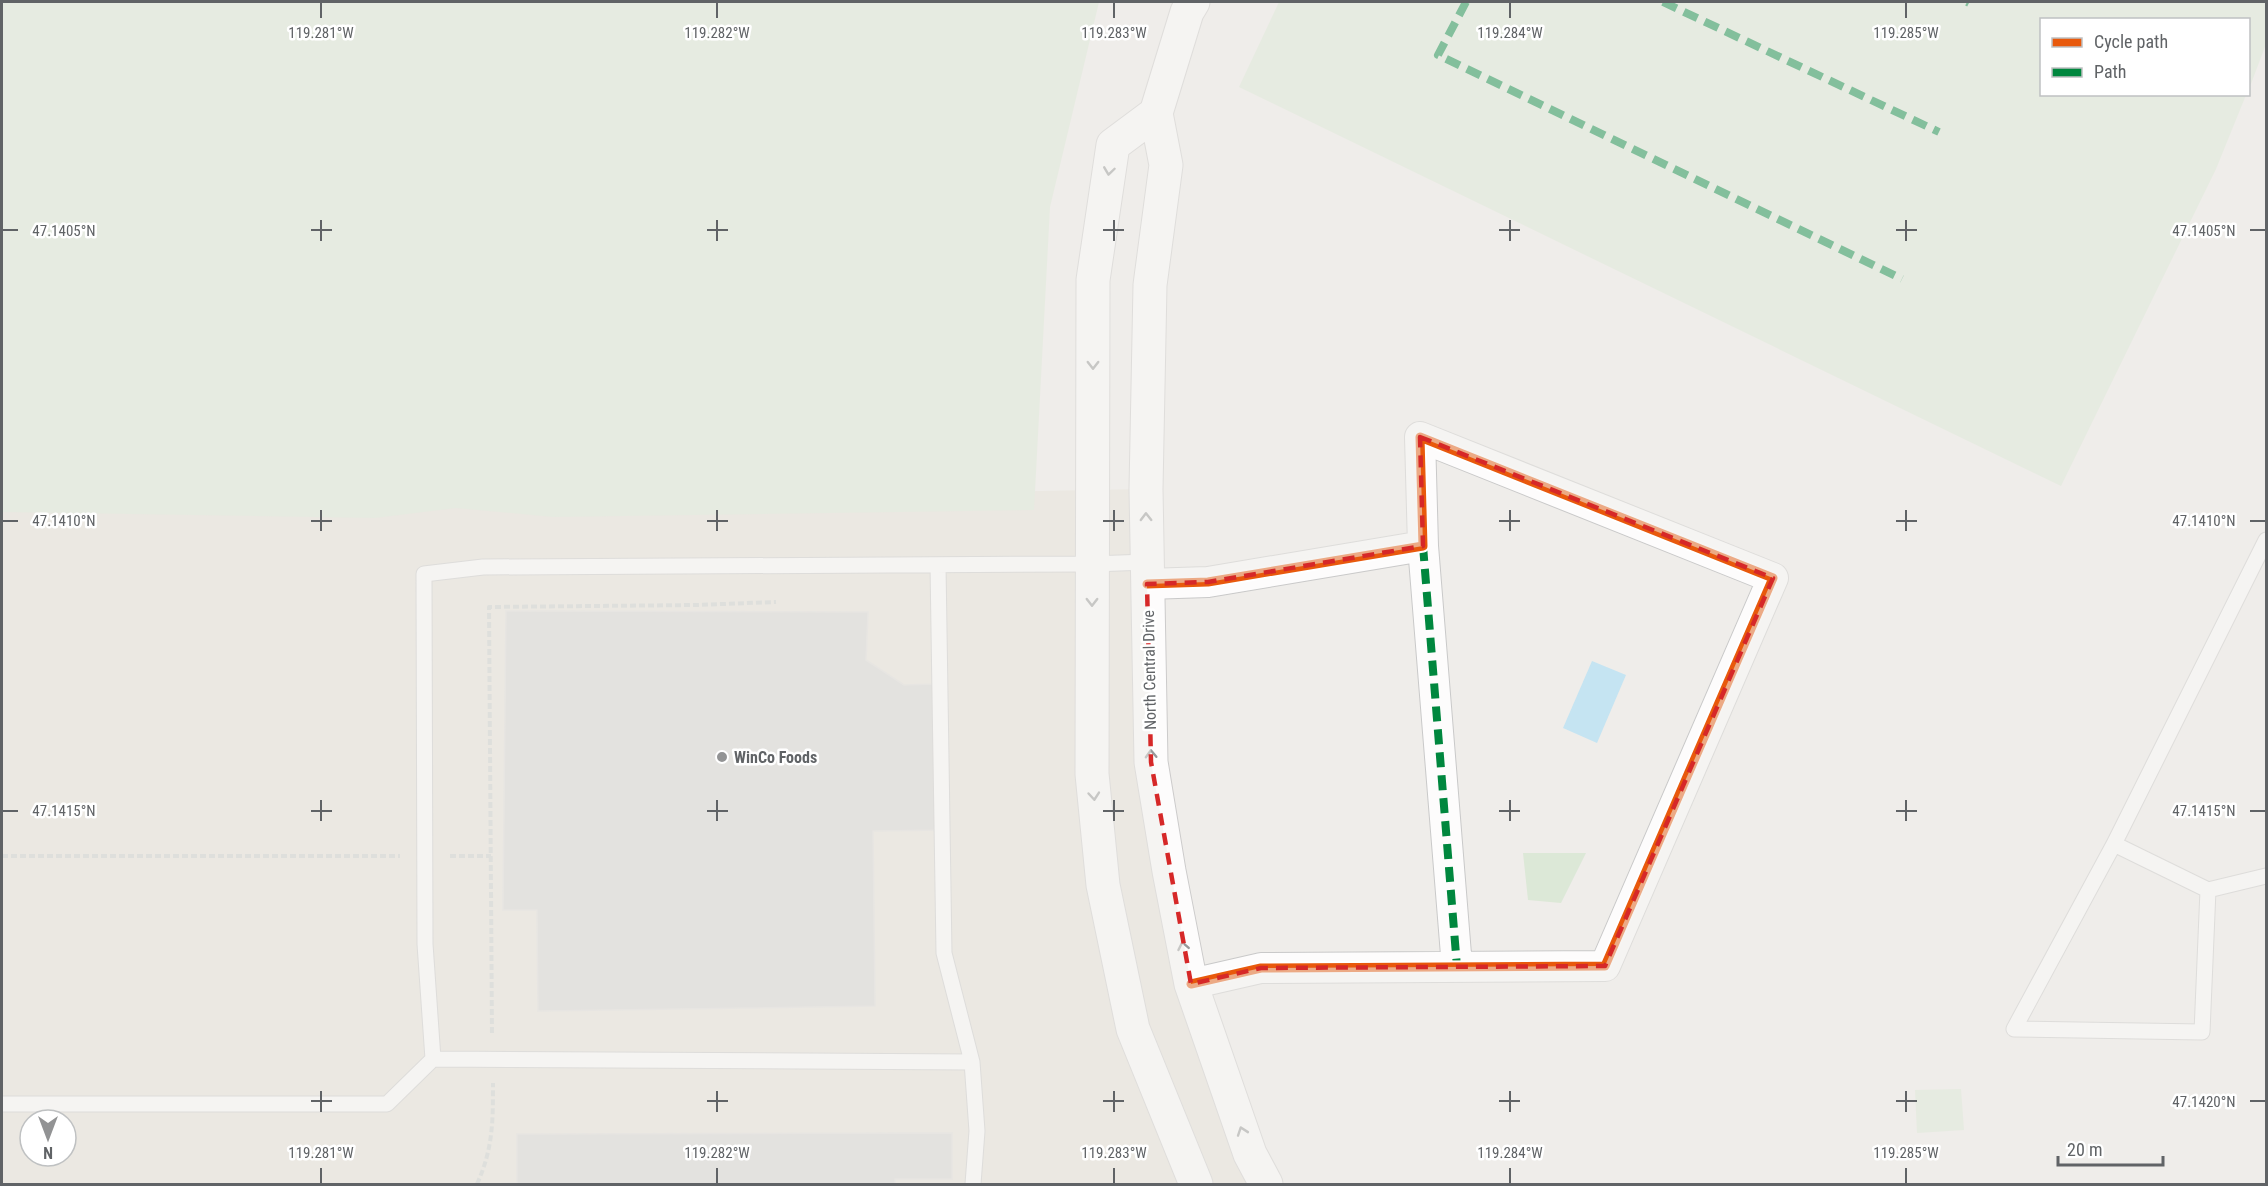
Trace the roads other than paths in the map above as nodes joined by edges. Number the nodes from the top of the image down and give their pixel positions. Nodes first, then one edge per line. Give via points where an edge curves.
1 (1193, 2) edge
2 (1156, 113) junction
3 (2266, 540) edge
4 (1423, 546) junction
5 (1092, 564) junction
6 (938, 565) junction
7 (1147, 573) junction
8 (2114, 844) junction
9 (2266, 876) edge
10 (2208, 891) junction
11 (1457, 967) junction
12 (1191, 984) junction
13 (433, 1059) junction
14 (972, 1062) junction
15 (2, 1104) edge
16 (973, 1185) edge
17 (1196, 1185) edge
18 (1266, 1185) edge

1 - 2 main road, North Central Drive
2 -> 5 main road via 1113,146 1095,269
7 -> 2 main road, North Central Drive via 1150,285 1166,165
3 - 8 lane
4 - 7 street via 1208,582
4 - 11 street
4 - 11 street via 1419,437 1773,578 1605,966
5 - 6 lane
5 - 7 lane
5 -> 17 main road via 1092,774 1102,885 1133,1029
6 - 13 lane via 483,567 424,574 425,944
6 - 14 lane via 944,953
12 -> 7 main road, North Central Drive via 1151,762
8 - 10 lane
8 - 10 lane via 2014,1029 2202,1032
9 - 10 lane
11 - 12 street via 1261,968
18 -> 12 main road, North Central Drive via 1250,1154
13 - 14 lane
13 - 15 lane via 387,1104
14 - 16 lane via 976,1131

